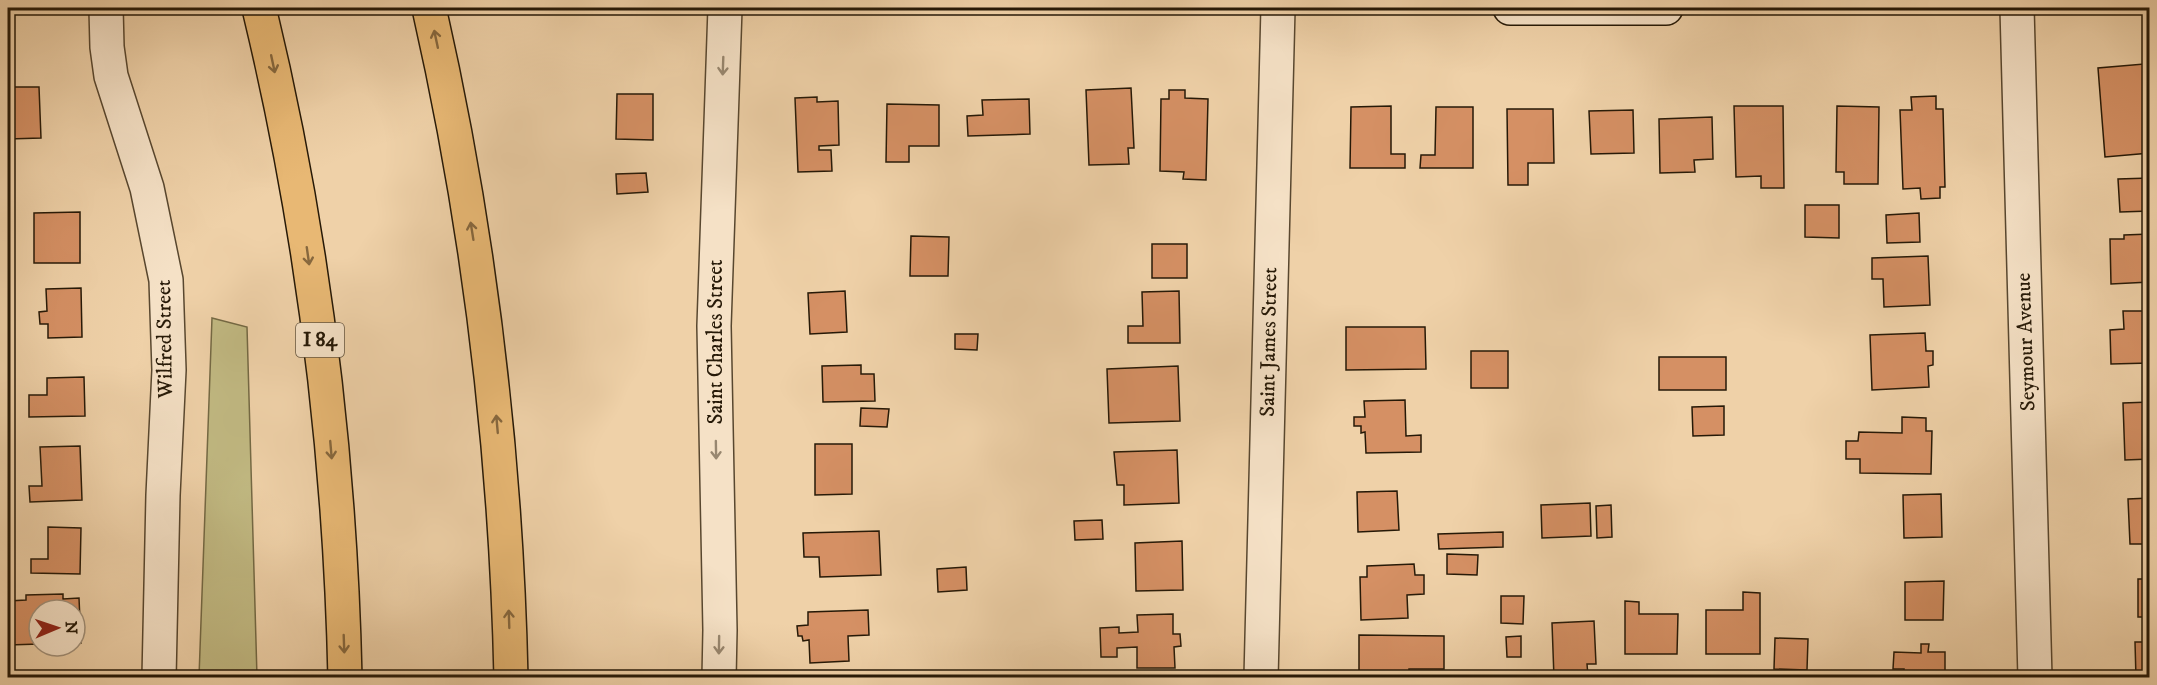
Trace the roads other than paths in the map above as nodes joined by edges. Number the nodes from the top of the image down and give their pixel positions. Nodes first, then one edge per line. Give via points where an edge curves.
1 (106, 8) edge
2 (259, 8) edge
3 (429, 8) edge
4 (725, 8) edge
5 (1278, 8) edge
6 (1510, 8) edge
7 (1666, 8) edge
8 (2017, 8) edge
9 (159, 678) edge
10 (345, 678) edge
11 (511, 678) edge
12 (719, 678) edge
13 (1261, 678) edge
14 (2035, 678) edge

1 - 9 street, Wilfred Street via 111,76 147,188 166,280 168,370
2 -> 10 highway, I 84 via 291,155 318,322 335,503
11 -> 3 highway via 502,487 487,333 456,133
4 -> 12 street, Saint Charles Street via 714,326
5 - 13 street, Saint James Street
6 - 7 street
8 - 14 street, Seymour Avenue

